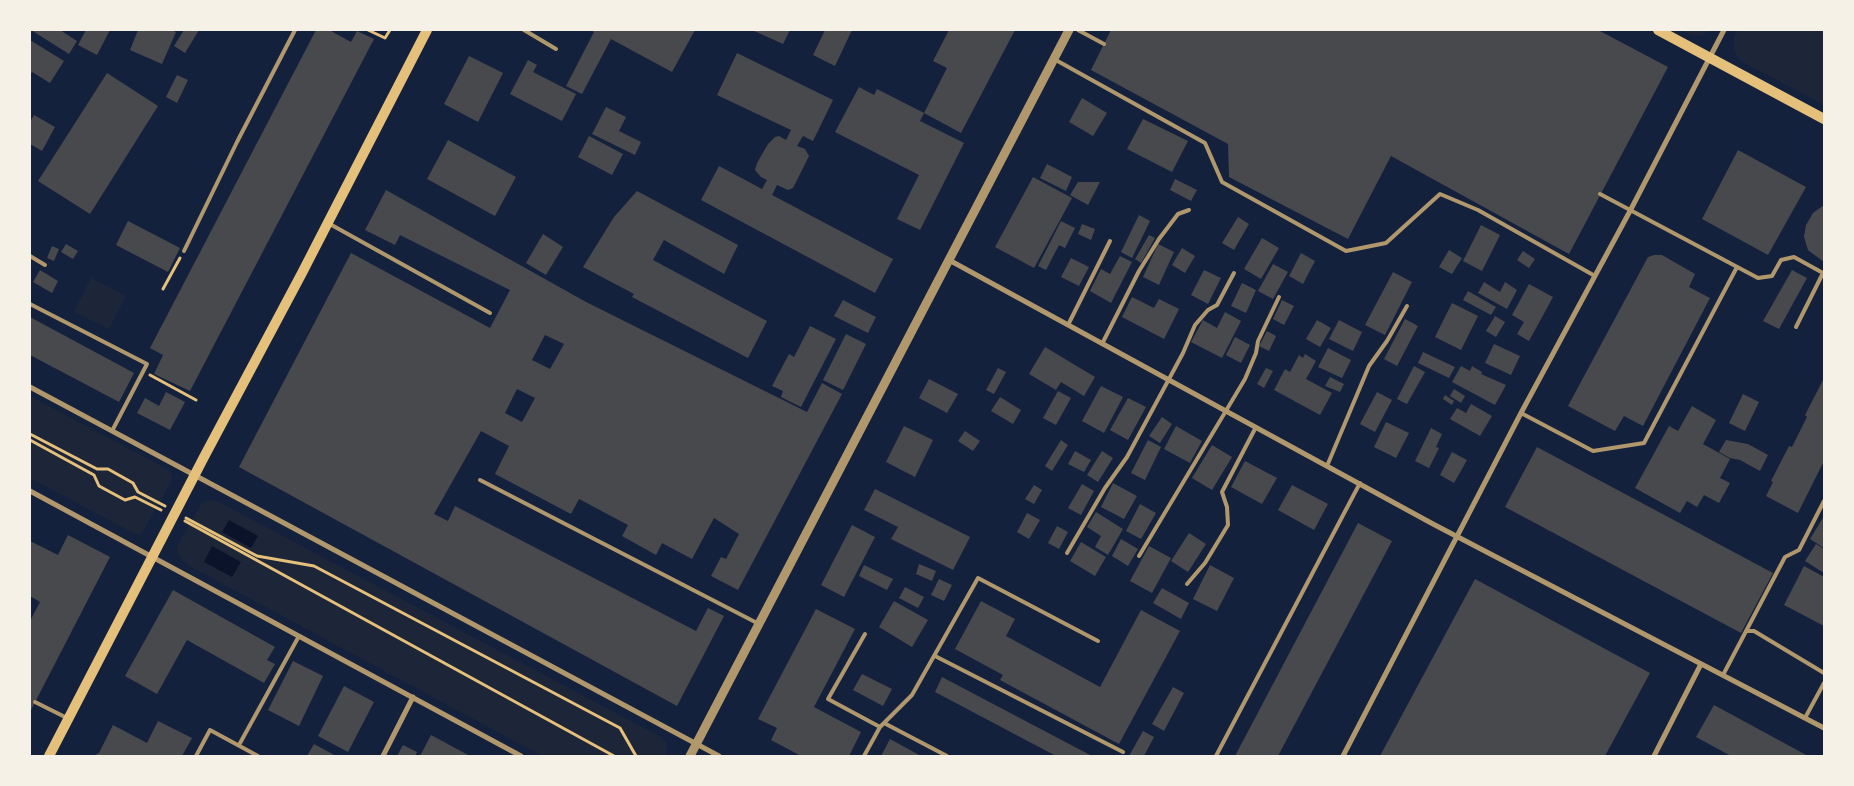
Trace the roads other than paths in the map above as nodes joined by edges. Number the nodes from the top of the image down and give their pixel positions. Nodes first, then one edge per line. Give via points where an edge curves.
1 (295, 30) edge
2 (427, 30) edge
3 (524, 30) edge
4 (1069, 30) edge
5 (1078, 30) edge
6 (1658, 30) edge
7 (1724, 30) edge
8 (1104, 44) dead end
9 (556, 49) dead end
10 (1054, 58) junction
11 (1711, 58) junction
12 (1824, 119) edge
13 (1600, 194) dead end
14 (1189, 210) dead end
15 (1630, 211) junction
16 (328, 223) junction
17 (1110, 242) dead end
18 (184, 251) road end
19 (30, 256) edge
20 (949, 260) junction
21 (45, 265) dead end
22 (1736, 267) junction
23 (1234, 273) dead end
24 (1594, 276) junction
25 (1279, 298) dead end
26 (30, 304) edge
27 (1408, 306) dead end
28 (490, 313) dead end
29 (1068, 326) junction
30 (1796, 328) dead end
31 (1102, 344) junction
32 (1169, 380) junction
33 (30, 387) edge
34 (1227, 411) junction
35 (1521, 413) junction
36 (1256, 427) junction
37 (112, 430) junction
38 (1327, 466) junction
39 (195, 475) junction
40 (480, 480) dead end
41 (1360, 483) junction
42 (30, 491) edge
43 (1824, 501) edge
44 (1458, 538) junction
45 (1067, 553) dead end
46 (153, 556) junction
47 (1139, 556) dead end
48 (1187, 584) dead end
49 (759, 624) junction
50 (1746, 631) junction
51 (865, 634) dead end
52 (299, 636) junction
53 (1098, 641) dead end
54 (935, 656) junction
55 (1701, 664) junction
56 (1824, 673) edge
57 (1723, 675) junction
58 (1824, 683) edge
59 (413, 697) junction
60 (35, 702) dead end
61 (1805, 718) junction
62 (68, 719) junction
63 (884, 723) junction
64 (880, 727) junction
65 (1824, 728) edge
66 (239, 745) junction
67 (697, 745) junction
68 (1123, 752) dead end
69 (49, 756) edge
70 (196, 756) edge
71 (258, 756) edge
72 (384, 756) edge
73 (521, 756) edge
74 (690, 756) edge
75 (719, 756) edge
76 (864, 756) edge
77 (947, 756) edge
78 (1216, 756) edge
79 (1343, 756) edge
80 (1654, 756) edge

1 - 18 lane
2 - 16 main road
3 - 9 lane
4 - 10 street
5 - 8 lane
6 - 11 main road
7 - 11 street
10 - 20 street
10 - 24 lane via 1205,142 1222,182 1346,251 1386,243 1440,194 1478,210
11 - 12 main road
11 - 15 street
13 - 15 lane
14 - 31 lane via 1178,214 1159,239
15 - 22 lane
15 - 24 street
16 - 28 lane
16 - 39 main road
17 - 29 lane
19 - 21 lane
20 - 29 street
20 - 49 street
22 - 30 lane via 1758,278 1772,276 1781,260 1794,257 1823,273
22 - 35 lane via 1644,443 1593,451
23 - 32 lane via 1217,305 1195,325
24 - 35 street
25 - 34 lane via 1258,341 1245,379
26 - 37 lane via 147,364
27 - 38 lane via 1369,366
29 - 31 street
31 - 32 street
32 - 34 street
32 - 45 lane via 1127,457
33 - 37 street
34 - 36 street
34 - 47 lane
35 - 44 street
36 - 38 street
36 - 48 lane via 1222,492 1228,525 1205,563
37 - 39 street
38 - 41 street
39 - 46 main road
39 - 67 street
40 - 49 lane
41 - 44 street
41 - 78 lane
42 - 46 street
43 - 50 lane via 1798,550 1785,557
44 - 55 street
44 - 79 street
46 - 52 street
46 - 62 main road
49 - 67 street
50 - 56 lane via 1754,631
50 - 57 lane
51 - 64 lane via 828,699
52 - 59 street
52 - 66 lane
53 - 54 lane via 978,578
54 - 63 lane via 912,695
54 - 68 lane
55 - 57 street
55 - 80 street
57 - 61 street
58 - 61 lane
59 - 72 street
59 - 73 street
60 - 62 lane
61 - 65 street
62 - 69 main road
63 - 64 lane
63 - 77 lane
64 - 76 lane
66 - 70 lane via 210,730
66 - 71 lane
67 - 74 street
67 - 75 street

